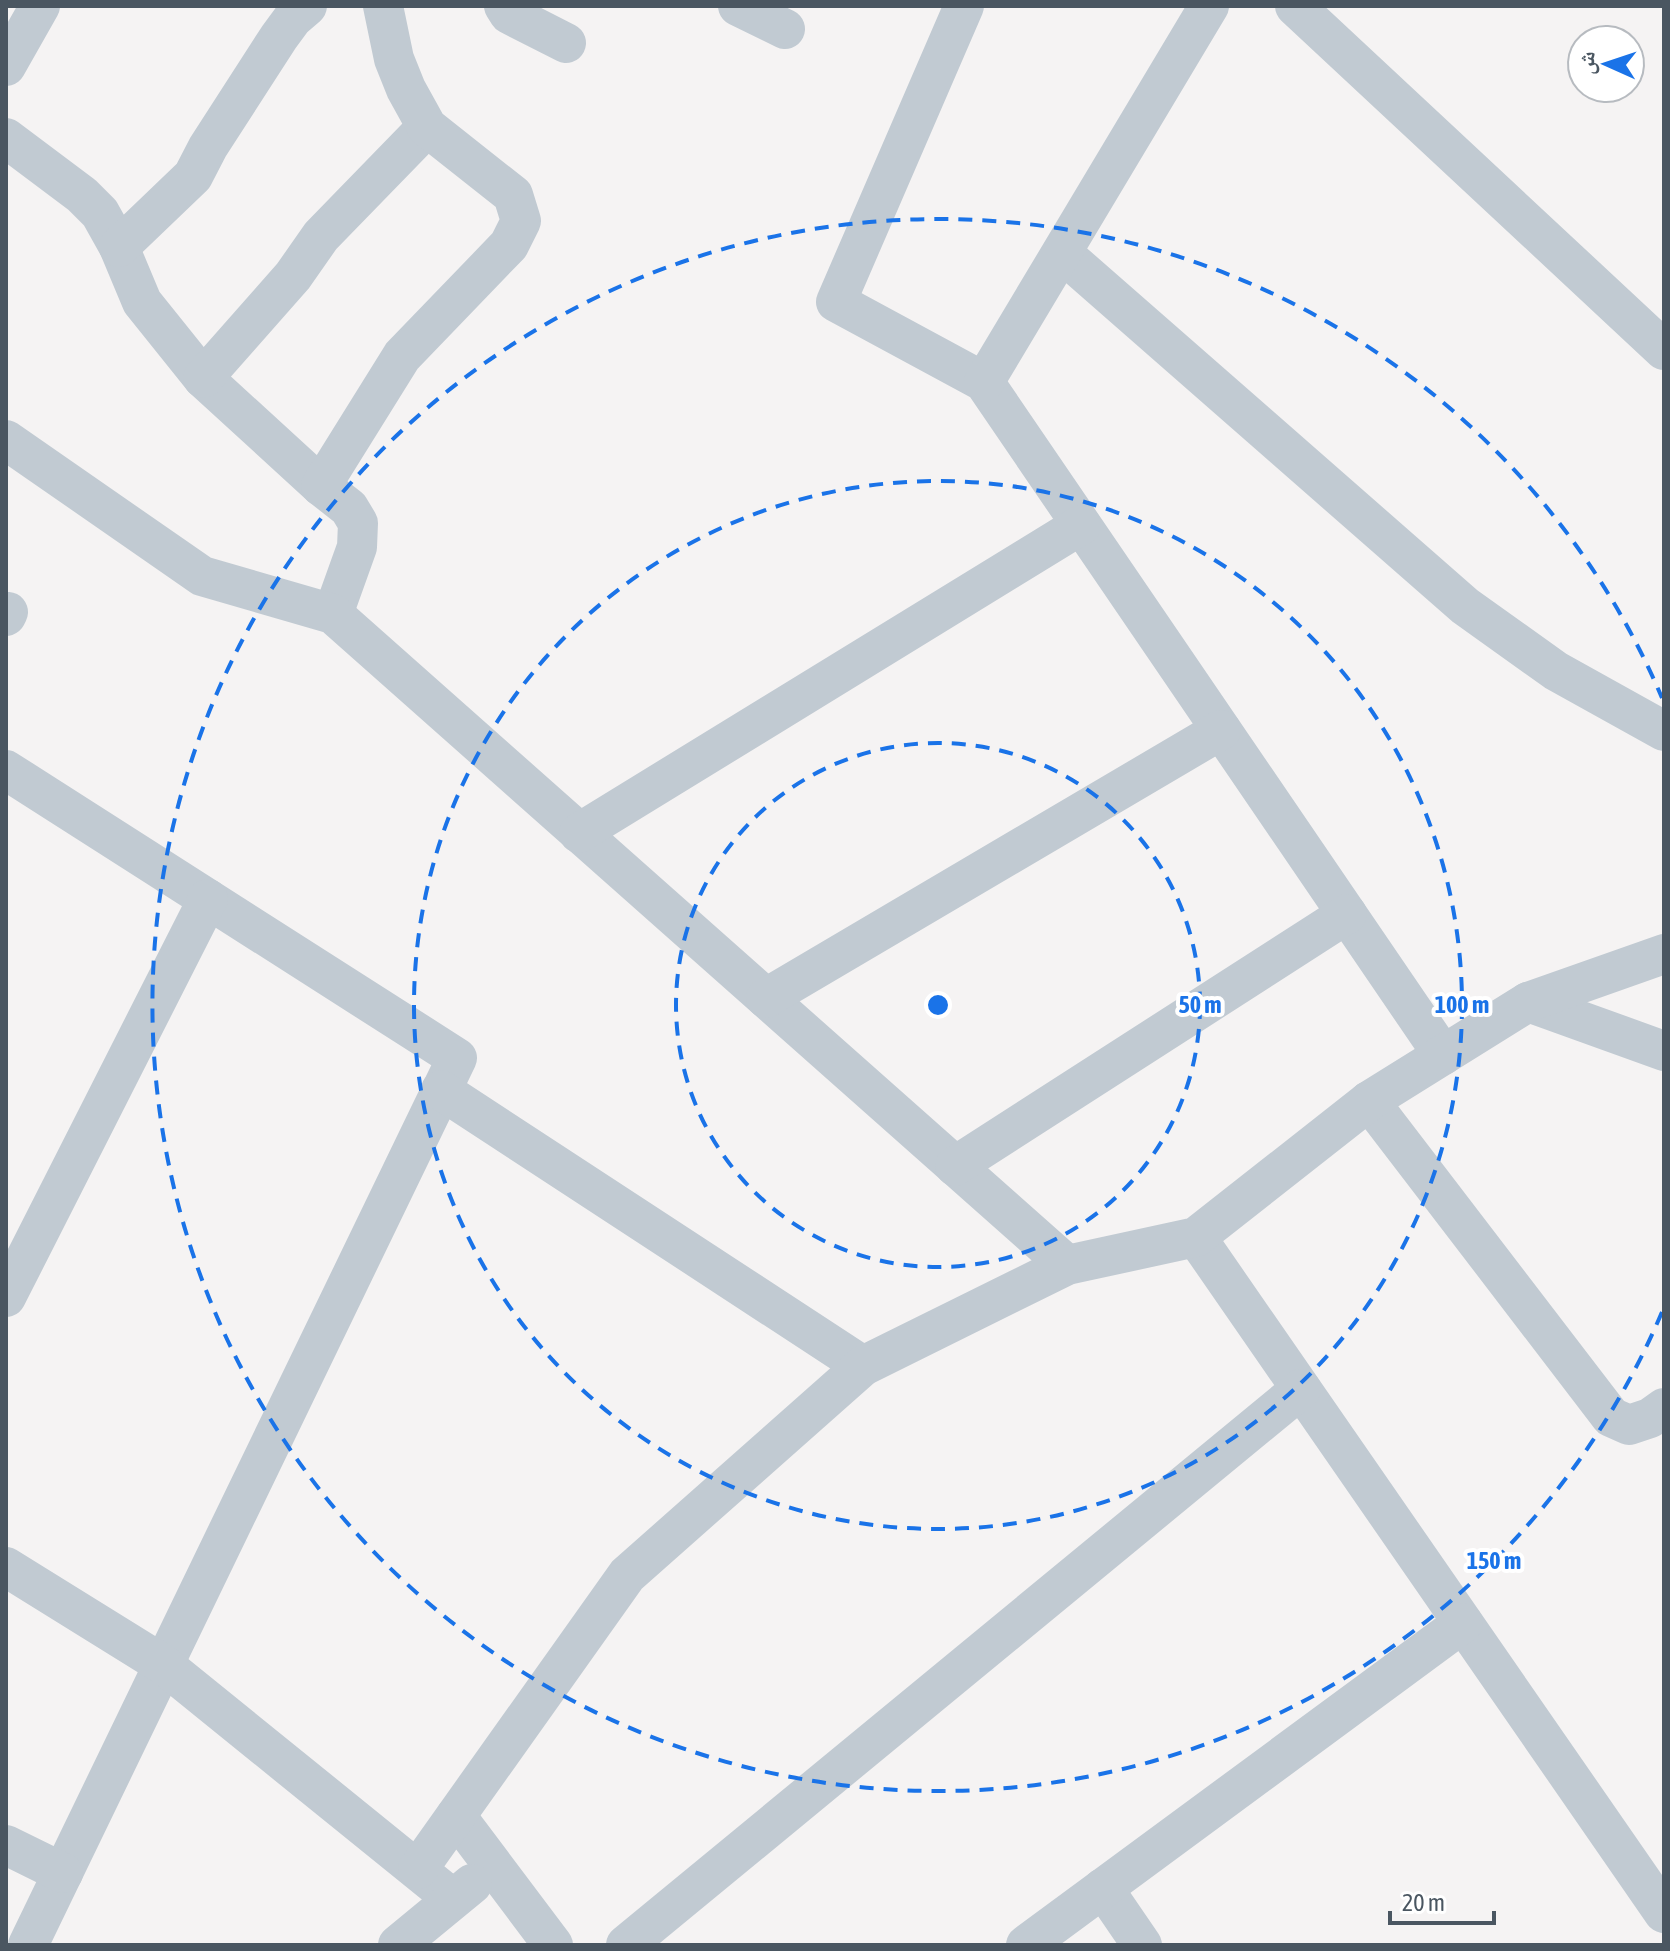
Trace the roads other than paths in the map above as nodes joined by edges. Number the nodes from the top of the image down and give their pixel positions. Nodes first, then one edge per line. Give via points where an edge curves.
1 (40, 6) edge
2 (307, 6) edge
3 (383, 6) edge
4 (504, 6) edge
5 (738, 6) edge
6 (964, 6) edge
7 (1209, 6) edge
8 (1295, 6) edge
9 (785, 29) dead end
10 (566, 43) dead end
11 (6, 66) edge
12 (427, 127) junction
13 (6, 138) edge
14 (119, 247) junction
15 (1062, 253) junction
16 (1664, 350) edge
17 (203, 378) junction
18 (984, 382) junction
19 (6, 440) edge
20 (321, 486) junction
21 (1081, 525) junction
22 (333, 614) junction
23 (1221, 730) junction
24 (1664, 731) edge
25 (6, 770) edge
26 (579, 833) junction
27 (208, 899) junction
28 (1347, 914) junction
29 (1664, 954) edge
30 (766, 998) junction
31 (1528, 1002) junction
32 (1664, 1051) edge
33 (1443, 1055) junction
34 (441, 1090) junction
35 (1369, 1101) junction
36 (955, 1166) junction
37 (1196, 1237) junction
38 (1067, 1265) junction
39 (6, 1297) edge
40 (863, 1366) junction
41 (1301, 1389) junction
42 (1664, 1408) edge
43 (6, 1567) edge
44 (1463, 1623) junction
45 (164, 1665) junction
46 (456, 1816) junction
47 (6, 1845) edge
48 (494, 1866) junction
49 (418, 1869) junction
50 (63, 1873) junction
51 (1103, 1888) junction
52 (453, 1899) junction
53 (1664, 1913) edge
54 (28, 1945) edge
55 (398, 1945) edge
56 (553, 1945) edge
57 (626, 1945) edge
58 (1026, 1945) edge
59 (1142, 1945) edge

1 - 11 street
2 - 14 street via 279,37 193,176
3 - 12 street via 394,59
4 - 10 street via 509,14
5 - 9 street
6 - 18 street via 836,302
7 - 15 street
8 - 16 street
12 - 17 street via 321,236 293,276
12 - 20 street via 513,195 521,221 509,245 402,356
13 - 14 street via 82,195 100,213
14 - 17 street via 142,302
15 - 18 street
15 - 24 street via 1465,606 1556,671
17 - 20 street
18 - 21 street
19 - 22 street via 202,576
20 - 22 street via 349,508 358,523 357,547
21 - 23 street
21 - 26 street
22 - 26 street
23 - 28 street
23 - 30 street
25 - 27 street
26 - 30 street
27 - 34 street via 457,1058
27 - 39 street
28 - 33 street
28 - 36 street
29 - 31 street
30 - 36 street
31 - 32 street
31 - 33 street
33 - 35 street
34 - 40 street
34 - 45 street
35 - 37 street
35 - 42 street via 1611,1417 1629,1425
36 - 38 street
37 - 38 street
37 - 41 street
38 - 40 street
40 - 46 street via 627,1575
41 - 44 street
41 - 57 street
43 - 45 street
44 - 51 street
44 - 53 street
45 - 49 street
45 - 50 street
46 - 48 street
46 - 49 street
47 - 50 street
48 - 52 street
48 - 56 street
49 - 52 street
50 - 54 street
51 - 58 street
51 - 59 street
52 - 55 street

